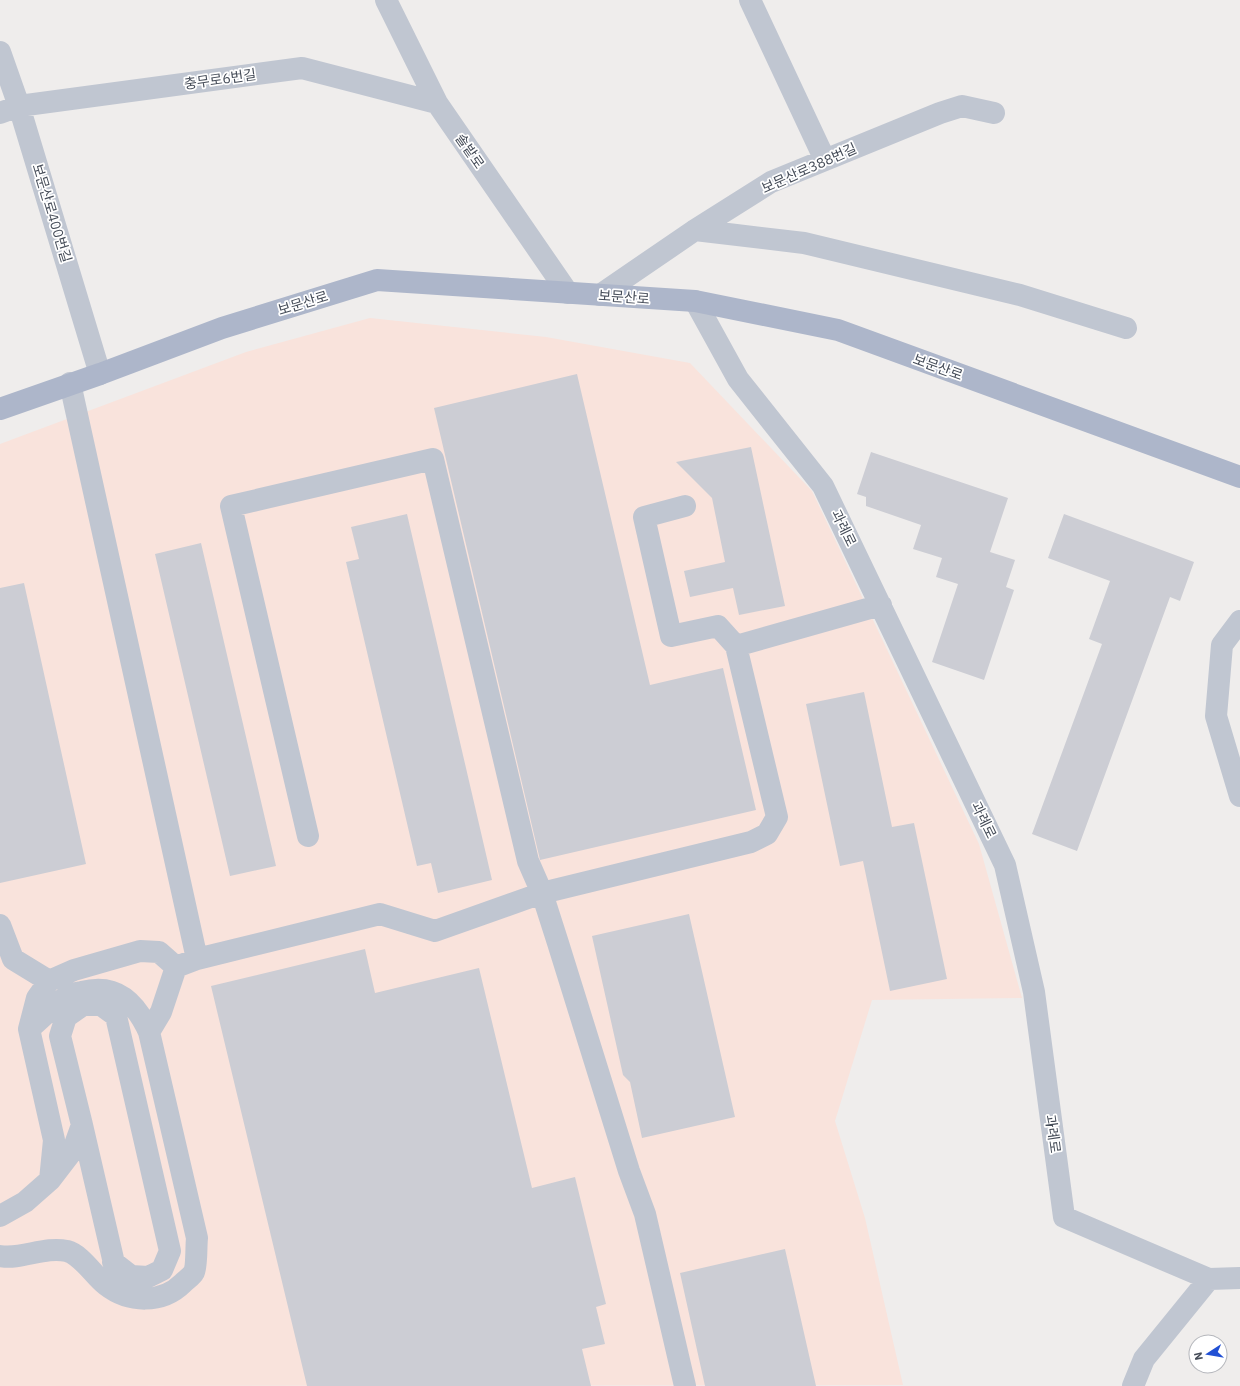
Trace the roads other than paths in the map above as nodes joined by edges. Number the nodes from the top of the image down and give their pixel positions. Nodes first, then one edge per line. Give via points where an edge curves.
1 (386, 0) edge
2 (750, 0) edge
3 (0, 52) edge
4 (437, 104) junction
5 (10, 110) edge
6 (994, 113) dead end
7 (825, 160) junction
8 (695, 230) junction
9 (568, 293) junction
10 (600, 295) junction
11 (695, 302) junction
12 (1126, 328) dead end
13 (100, 374) junction
14 (70, 383) junction
15 (0, 409) edge
16 (1240, 478) edge
17 (685, 506) dead end
18 (881, 605) junction
19 (1240, 621) edge
20 (736, 646) junction
21 (1240, 796) edge
22 (308, 836) dead end
23 (542, 894) junction
24 (0, 925) edge
25 (197, 959) junction
26 (176, 967) junction
27 (49, 981) junction
28 (30, 1029) junction
29 (149, 1032) junction
30 (82, 1125) junction
31 (50, 1180) junction
32 (0, 1216) edge
33 (0, 1256) edge
34 (113, 1262) junction
35 (1240, 1278) edge
36 (1209, 1279) junction
37 (122, 1295) junction
38 (685, 1386) edge
39 (1133, 1386) edge

1 - 4 street, 솔밭로
2 - 7 street
3 - 5 street, 보문산로400번길
4 - 5 street, 충무로6번길 via 302,68
4 - 9 street, 솔밭로
5 - 13 street, 보문산로400번길
6 - 7 street, 보문산로388번길 via 962,106
7 - 8 street, 보문산로388번길 via 772,182
8 - 10 street, 보문산로388번길
8 - 12 street via 804,243 1020,295
9 - 10 main road, 보문산로
9 - 13 main road, 보문산로 via 377,280 222,328
10 - 11 main road, 보문산로
11 - 16 main road, 보문산로 via 838,330
11 - 18 street, 과례로 via 738,379 823,486
13 - 14 main road, 보문산로
14 - 15 main road, 보문산로
14 - 25 street
17 - 20 street via 644,517 671,636 718,626
18 - 20 street
18 - 36 street, 과례로 via 1005,865 1034,992 1064,1217
19 - 21 street via 1222,645 1216,716
20 - 23 street via 777,817 767,834 752,842
22 - 23 street via 231,506 433,459 528,861
23 - 25 street via 435,931 380,914
23 - 38 street via 629,1171 646,1214
24 - 27 street via 13,959
25 - 26 street
26 - 27 street via 159,952 140,951 74,970
26 - 29 street via 161,1012
27 - 28 street via 37,998
28 - 29 street via 69,995 91,989 111,990 130,1002 142,1017
28 - 31 street via 54,1140
29 - 37 street via 197,1238 194,1272 175,1291 150,1300
30 - 31 street via 73,1150
30 - 34 street
30 - 34 street via 60,1036 66,1017 83,1005 101,1005 116,1016 170,1250 162,1270 148,1278 131,1276
31 - 32 street via 24,1202
33 - 37 street via 7,1257 46,1249 68,1251 87,1265 105,1285
34 - 37 street
35 - 36 street, 과례로
36 - 39 street via 1144,1359

